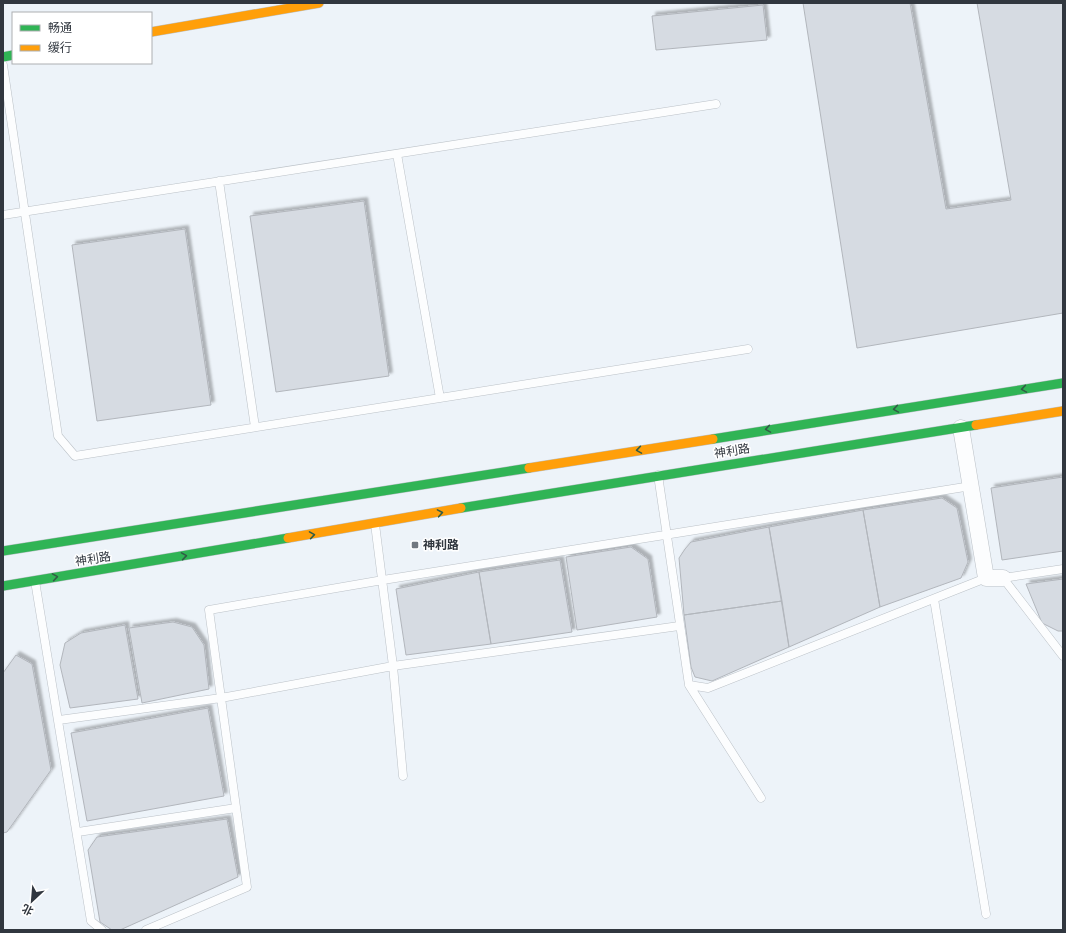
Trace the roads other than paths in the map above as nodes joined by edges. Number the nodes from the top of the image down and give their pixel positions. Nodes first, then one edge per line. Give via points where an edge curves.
1 (319, 3) edge
2 (152, 32) edge
3 (3, 65) edge
4 (716, 104) dead end
5 (397, 154) junction
6 (219, 182) junction
7 (24, 211) junction
8 (3, 214) edge
9 (748, 349) dead end
10 (1063, 382) edge
11 (440, 398) junction
12 (1063, 411) edge
13 (255, 427) junction
14 (961, 428) junction
15 (658, 475) junction
16 (971, 486) junction
17 (375, 524) junction
18 (666, 535) junction
19 (3, 551) edge
20 (1063, 569) edge
21 (986, 578) junction
22 (1003, 578) junction
23 (35, 580) junction
24 (383, 580) junction
25 (3, 586) edge
26 (934, 599) junction
27 (679, 626) junction
28 (1063, 643) edge
29 (1054, 644) junction
30 (1063, 656) edge
31 (393, 666) junction
32 (689, 685) junction
33 (221, 698) junction
34 (58, 720) junction
35 (403, 776) dead end
36 (761, 798) dead end
37 (236, 808) junction
38 (78, 832) junction
39 (986, 914) dead end
40 (102, 930) edge
41 (146, 930) edge

1 - 2 main road
3 - 7 lane
4 - 5 lane
5 - 6 lane
5 - 11 lane
6 - 7 lane
6 - 13 lane
7 - 8 lane
7 - 13 lane via 58,436 75,456
9 - 11 lane
10 -> 19 main road
11 - 13 lane
12 - 14 main road, 神利路
14 - 15 main road, 神利路
14 - 16 street
17 -> 15 main road, 神利路
15 - 18 lane
16 - 18 lane
16 - 21 street
23 -> 17 main road, 神利路
17 - 24 lane
18 - 24 lane
18 - 27 lane
20 - 22 lane
21 - 22 street
21 - 26 lane
22 - 29 lane
23 - 25 main road, 神利路
23 - 34 lane
24 - 31 lane
24 - 33 lane via 209,610
26 - 32 lane via 708,688
26 - 39 lane
27 - 31 lane
27 - 32 lane
28 - 29 lane
29 - 30 lane
31 - 33 lane
31 - 35 lane
32 - 36 lane
33 - 34 lane
33 - 37 lane
34 - 38 lane
37 - 38 lane
37 - 41 lane via 247,887
38 - 40 lane via 92,921

